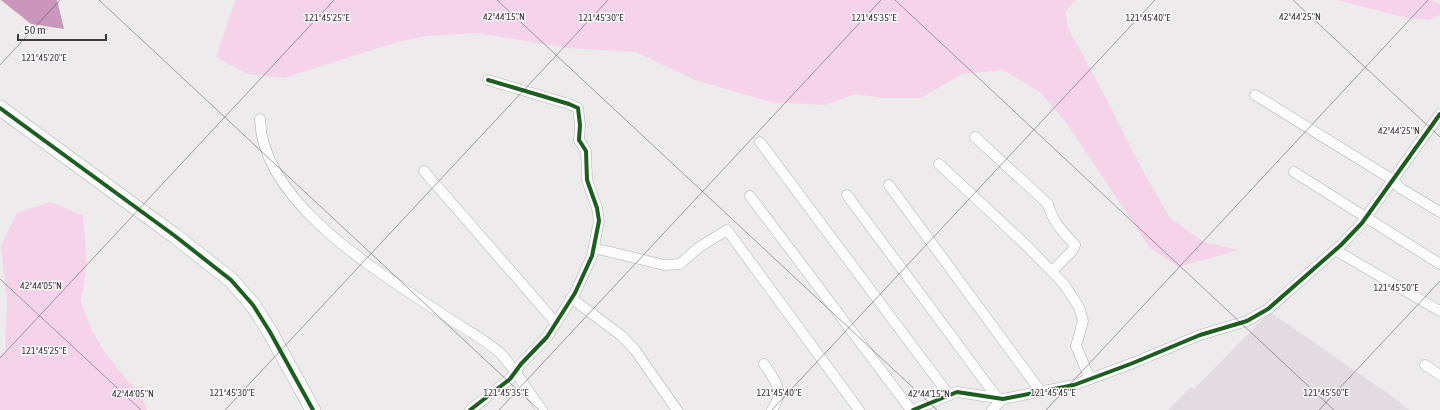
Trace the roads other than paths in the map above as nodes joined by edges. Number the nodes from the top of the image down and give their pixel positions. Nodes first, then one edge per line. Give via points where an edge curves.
1 (488, 80) dead end
2 (1255, 95) dead end
3 (0, 108) edge
4 (1440, 114) edge
5 (260, 119) dead end
6 (975, 137) dead end
7 (760, 142) dead end
8 (939, 164) dead end
9 (424, 171) dead end
10 (1294, 172) dead end
11 (1393, 180) junction
12 (889, 185) dead end
13 (847, 194) dead end
14 (750, 196) dead end
15 (1440, 212) edge
16 (1366, 218) junction
17 (594, 248) junction
18 (1335, 250) junction
19 (1440, 264) edge
20 (1052, 272) junction
21 (572, 298) junction
22 (1440, 311) edge
23 (556, 324) junction
24 (764, 364) dead end
25 (1425, 365) dead end
26 (514, 373) junction
27 (1440, 375) edge
28 (1090, 379) junction
29 (1041, 392) junction
30 (948, 394) junction
31 (1000, 399) junction
32 (313, 410) edge
33 (470, 410) edge
34 (542, 410) edge
35 (677, 410) edge
36 (772, 410) edge
37 (859, 410) edge
38 (912, 410) edge
39 (992, 410) edge

1 - 17 street via 578,108 579,140 586,151 588,180 599,221
2 - 11 street
3 - 32 street via 231,280 253,305 267,327
4 - 11 street
5 - 26 street via 260,136 266,156 291,195 316,222 382,273 500,354
6 - 20 street via 1048,204 1050,214 1074,245 1072,251
7 - 30 street
8 - 20 street
9 - 23 street
10 - 16 street
11 - 15 street via 1400,188
11 - 16 street
12 - 29 street
13 - 31 street
14 - 38 street
16 - 18 street
16 - 19 street
17 - 21 street
17 - 37 street via 664,265 680,264 698,248 727,230
18 - 22 street
18 - 28 street via 1268,309 1247,321 1200,334
20 - 28 street via 1079,307 1083,321 1076,346
21 - 23 street
21 - 35 street via 622,336 635,350
23 - 26 street
24 - 36 street via 779,388 778,401
25 - 27 street
26 - 33 street via 510,379
26 - 34 street
28 - 29 street
29 - 31 street
30 - 31 street via 957,392
30 - 38 street
31 - 39 street

